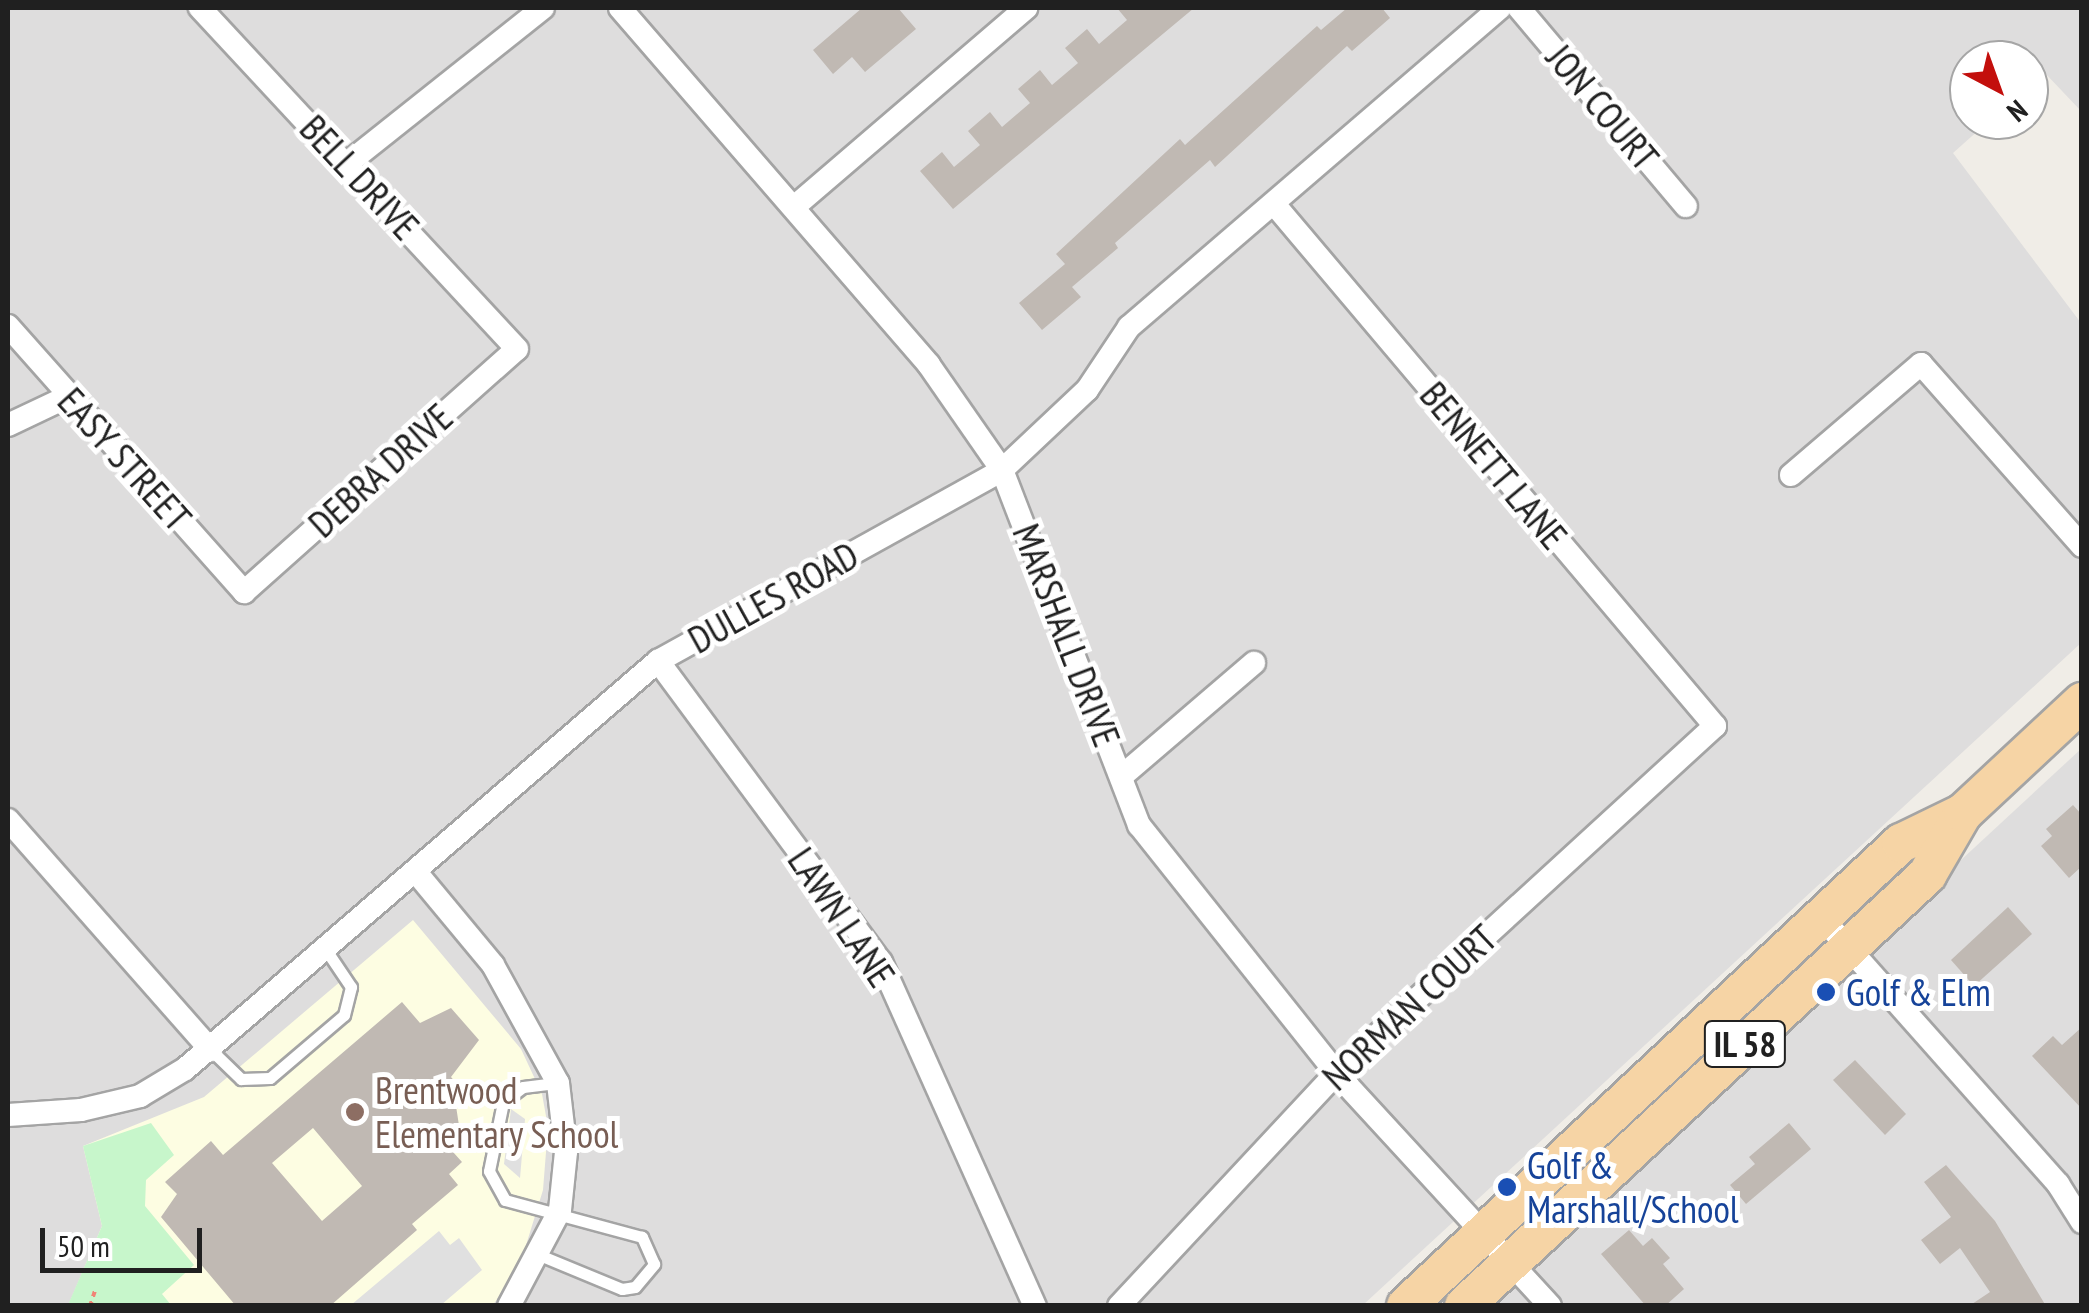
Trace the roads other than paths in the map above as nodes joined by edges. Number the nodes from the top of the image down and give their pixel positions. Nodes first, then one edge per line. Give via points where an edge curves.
1 (200, 8) edge
2 (542, 8) edge
3 (620, 8) edge
4 (1026, 8) edge
5 (1500, 8) edge
6 (1519, 8) edge
7 (348, 163) junction
8 (1274, 204) junction
9 (1686, 206) dead end
10 (794, 207) junction
11 (8, 326) edge
12 (517, 349) joint
13 (69, 396) junction
14 (8, 425) edge
15 (1002, 470) junction
16 (1791, 476) dead end
17 (2082, 546) edge
18 (244, 592) joint
19 (658, 661) junction
20 (1254, 663) dead end
21 (2079, 710) edge
22 (1714, 726) joint
23 (1122, 776) junction
24 (1963, 813) junction
25 (8, 820) edge
26 (415, 872) junction
27 (1822, 918) junction
28 (1848, 948) junction
29 (326, 950) junction
30 (210, 1050) junction
31 (1336, 1072) junction
32 (558, 1083) junction
33 (8, 1115) edge
34 (560, 1210) junction
35 (2082, 1222) edge
36 (1484, 1232) junction
37 (536, 1253) junction
38 (1511, 1262) junction
39 (510, 1306) edge
40 (1035, 1306) edge
41 (1119, 1306) edge
42 (1406, 1306) edge
43 (1464, 1306) edge
44 (1550, 1306) edge

1 - 7 street, BELL DRIVE
2 - 7 street
3 - 10 street, MARSHALL DRIVE
4 - 10 street
5 - 8 street, DULLES ROAD
6 - 9 street, JON COURT
7 - 12 street, BELL DRIVE
8 - 15 street, DULLES ROAD via 1130,326 1087,390
8 - 22 street, BENNETT LANE
10 - 15 street, MARSHALL DRIVE via 929,365
11 - 13 street, EASY STREET
12 - 18 street, DEBRA DRIVE
13 - 14 street
13 - 18 street, EASY STREET
15 - 19 street, DULLES ROAD
15 - 23 street, MARSHALL DRIVE
16 - 17 street via 1922,364
19 - 26 street, DULLES ROAD
19 - 40 street, LAWN LANE via 880,962
20 - 23 street
21 - 24 main road, IL 58
22 - 31 street, NORMAN COURT
23 - 31 street, MARSHALL DRIVE via 1139,825
24 - 27 main road, IL 58 via 1901,843
24 - 28 main road, IL 58 via 1926,875
25 - 30 street
26 - 29 street, DULLES ROAD
26 - 32 street via 493,966
27 - 28 street
27 - 36 main road, IL 58
28 - 35 street via 2058,1184
28 - 38 main road, IL 58
29 - 30 street, DULLES ROAD
29 - 30 lane via 351,987 344,1015 270,1078 240,1079
30 - 33 street, DULLES ROAD via 140,1096 81,1110
31 - 36 street, MARSHALL DRIVE
31 - 41 street, NORMAN COURT
32 - 34 street via 566,1152
32 - 34 lane via 523,1087 502,1102 490,1171 505,1200
34 - 37 street
34 - 37 lane via 642,1237 654,1264 622,1288
36 - 38 street, MARSHALL DRIVE
36 - 42 main road, IL 58
37 - 39 street
38 - 43 main road, IL 58
38 - 44 street, MARSHALL DRIVE

